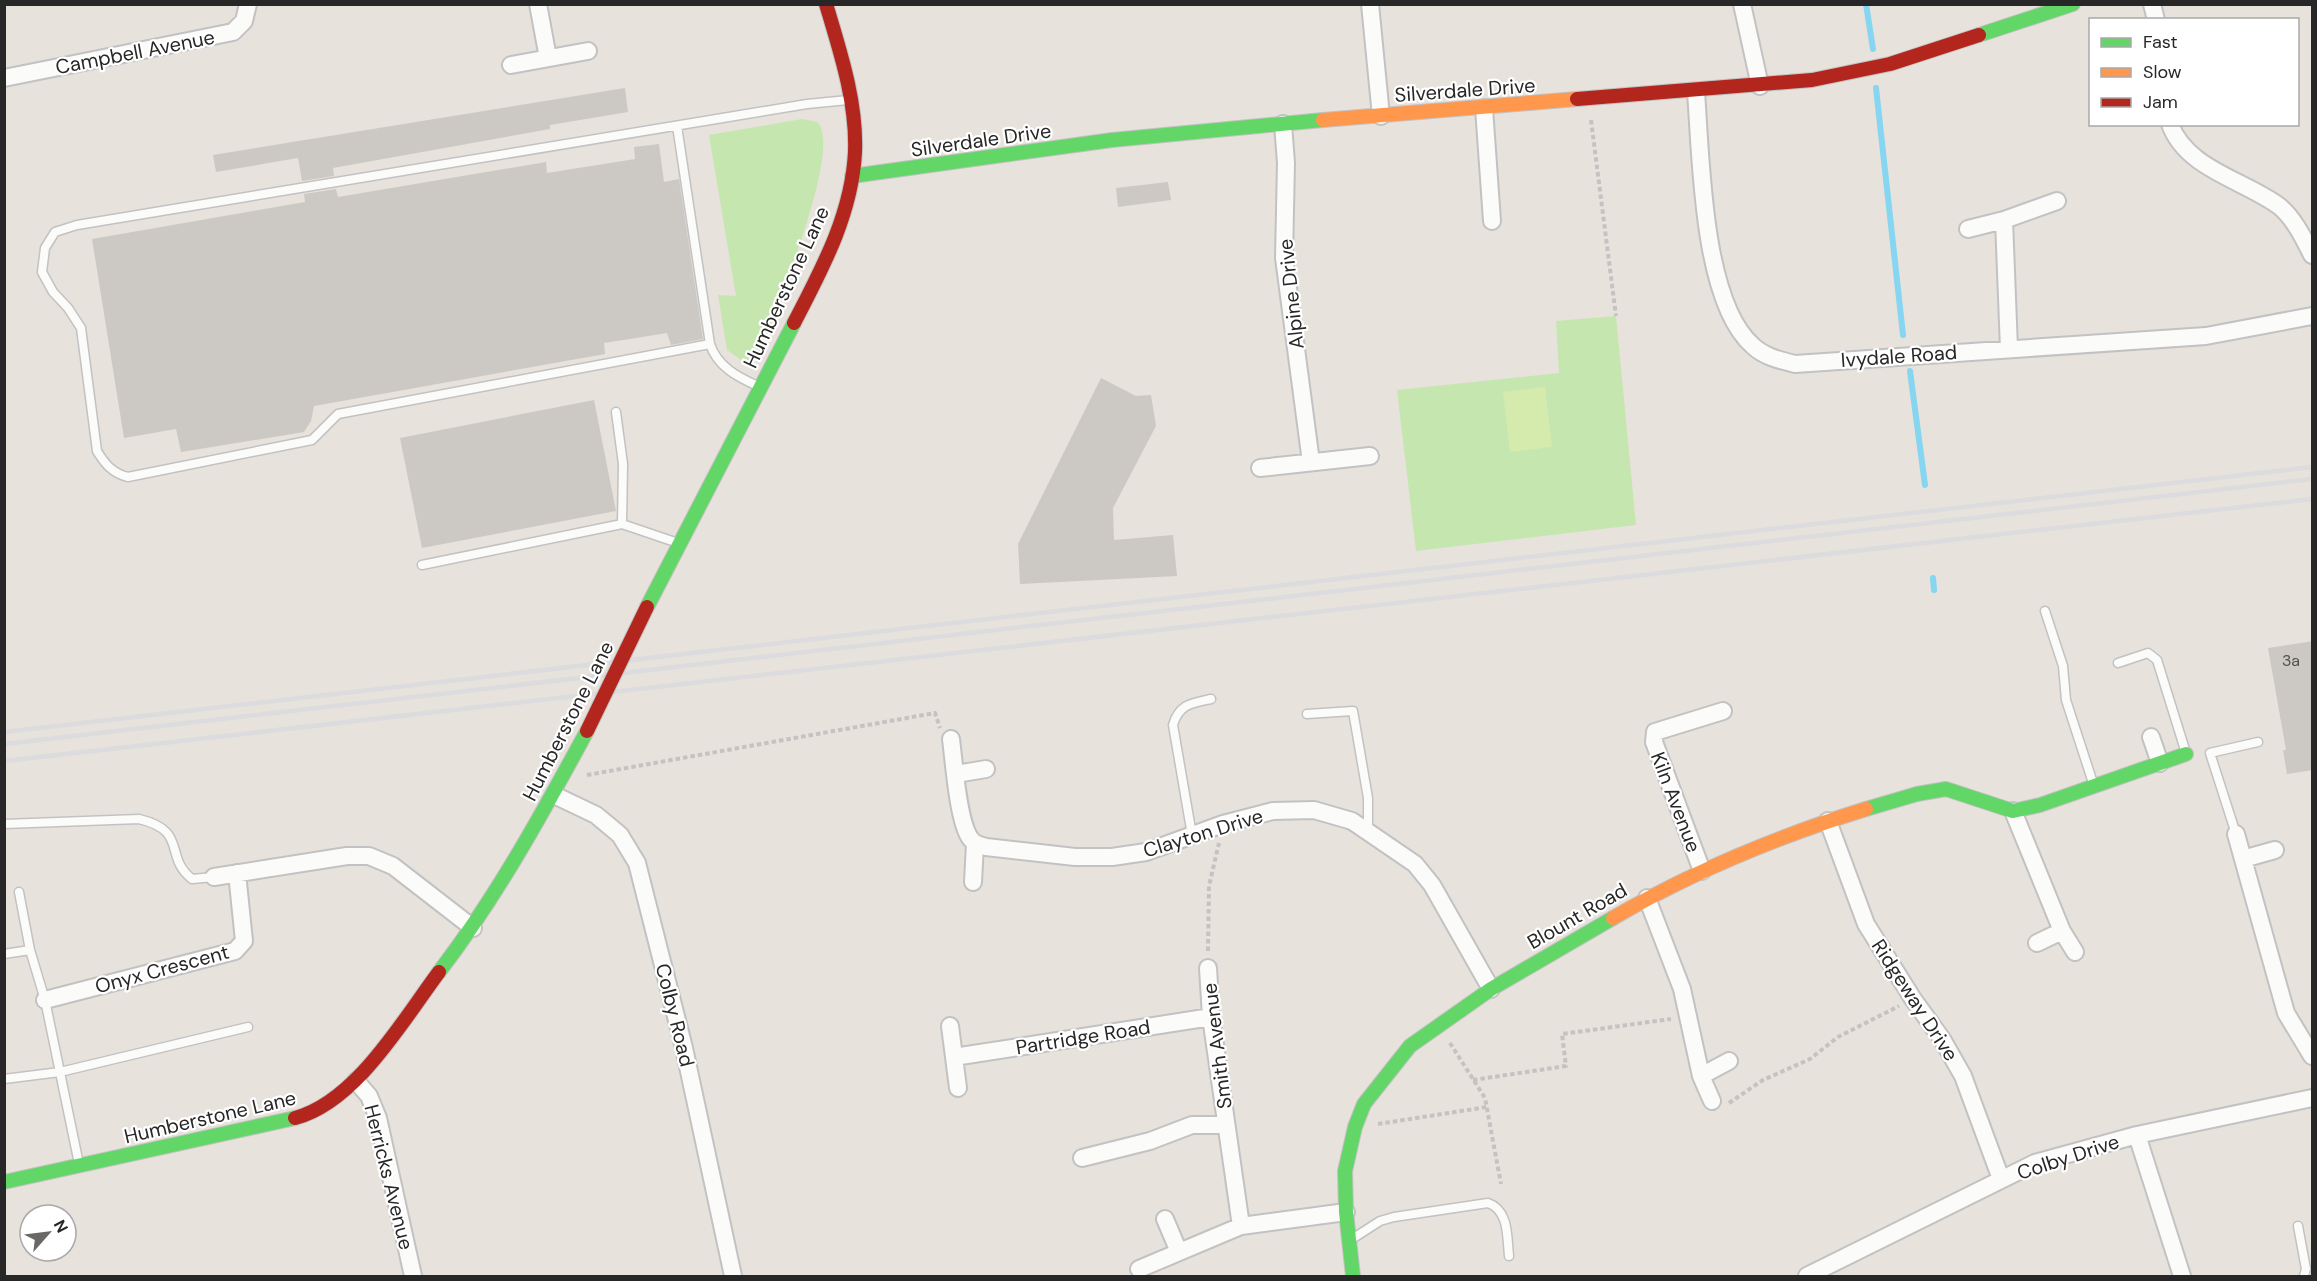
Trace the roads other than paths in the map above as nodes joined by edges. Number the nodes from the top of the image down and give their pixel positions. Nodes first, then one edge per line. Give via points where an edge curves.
1 (248, 4) edge
2 (538, 4) edge
3 (826, 4) edge
4 (1370, 4) edge
5 (1742, 4) edge
6 (2073, 4) edge
7 (588, 51) dead end
8 (548, 58) junction
9 (511, 65) dead end
10 (4, 78) edge
11 (1760, 86) junction
12 (1696, 92) junction
13 (851, 100) junction
14 (1484, 108) junction
15 (1381, 116) junction
16 (1283, 124) junction
17 (677, 126) junction
18 (2171, 126) edge
19 (852, 176) junction
20 (2057, 201) dead end
21 (2004, 220) junction
22 (1492, 221) dead end
23 (1968, 230) dead end
24 (2313, 255) edge
25 (2313, 316) edge
26 (710, 344) junction
27 (2009, 349) junction
28 (761, 387) junction
29 (616, 412) dead end
30 (1370, 456) dead end
31 (1311, 462) junction
32 (1260, 468) dead end
33 (622, 524) junction
34 (680, 543) junction
35 (422, 565) dead end
36 (2045, 611) dead end
37 (2118, 663) dead end
38 (1211, 699) dead end
39 (1724, 711) dead end
40 (1307, 714) dead end
41 (2151, 737) dead end
42 (951, 740) road end
43 (2258, 742) dead end
44 (2186, 754) joint
45 (2160, 763) junction
46 (986, 769) dead end
47 (956, 774) junction
48 (2094, 786) junction
49 (554, 795) junction
50 (2013, 811) junction
51 (1828, 821) junction
52 (4, 824) edge
53 (1368, 831) junction
54 (2236, 834) joint
55 (1192, 835) junction
56 (975, 844) junction
57 (2275, 850) dead end
58 (2243, 859) junction
59 (1702, 871) junction
60 (237, 873) junction
61 (214, 877) joint
62 (973, 882) dead end
63 (19, 892) dead end
64 (1647, 898) junction
65 (473, 928) junction
66 (2062, 932) junction
67 (2037, 943) dead end
68 (30, 950) junction
69 (2075, 952) dead end
70 (4, 954) edge
71 (1208, 968) road end
72 (1491, 988) junction
73 (45, 1000) junction
74 (1211, 1017) junction
75 (950, 1026) dead end
76 (248, 1027) dead end
77 (2313, 1056) edge
78 (954, 1057) junction
79 (1730, 1061) dead end
80 (60, 1072) junction
81 (1701, 1076) junction
82 (4, 1079) edge
83 (356, 1081) junction
84 (958, 1088) dead end
85 (2313, 1098) edge
86 (1712, 1101) road end
87 (1226, 1125) junction
88 (2137, 1135) junction
89 (1082, 1158) dead end
90 (79, 1166) junction
91 (2001, 1179) junction
92 (4, 1182) edge
93 (1346, 1212) junction
94 (1165, 1219) dead end
95 (1241, 1226) junction
96 (2298, 1226) dead end
97 (1349, 1240) junction
98 (1179, 1252) junction
99 (1509, 1256) dead end
100 (1139, 1269) dead end
101 (413, 1276) edge
102 (733, 1276) edge
103 (1353, 1276) edge
104 (1807, 1276) edge
105 (2182, 1276) edge
106 (2304, 1276) edge

1 - 10 street, Campbell Avenue via 244,21 233,32
2 - 8 street
3 - 13 street, Humberstone Lane
4 - 15 street
5 - 11 street
6 - 11 street, Silverdale Drive via 1890,64 1812,81
7 - 8 street
8 - 9 street
11 - 12 street, Silverdale Drive
12 - 14 street, Silverdale Drive
12 - 27 street, Ivydale Road via 1707,218 1719,284 1738,330 1754,347 1774,359 1795,364
13 - 17 lane
13 - 19 street, Humberstone Lane via 855,152
14 - 15 street, Silverdale Drive
14 - 22 street
15 - 16 street, Silverdale Drive
16 - 19 street, Silverdale Drive via 1112,140
16 - 31 street, Alpine Drive via 1284,258
17 - 26 lane
17 - 26 lane via 77,225 55,232 45,248 42,272 81,328 98,451 106,465 128,477 312,440 338,414
18 - 24 street via 2174,136 2202,161 2281,208
19 - 28 street, Humberstone Lane via 843,218 826,259
20 - 21 street
21 - 23 street
21 - 27 street
25 - 27 street, Ivydale Road via 2206,336
26 - 28 lane via 718,361 738,378
28 - 34 street, Humberstone Lane
29 - 33 lane via 623,464
30 - 31 street
31 - 32 street
33 - 34 lane
33 - 35 lane
34 - 49 street, Humberstone Lane, bridge
36 - 48 lane via 2063,666 2066,700
37 - 44 lane via 2148,653 2157,660
38 - 55 lane via 1188,703 1176,713 1173,725
39 - 59 street, Kiln Avenue via 1666,727 1655,732 1653,742
40 - 53 lane via 1353,711 1368,798
41 - 45 street
42 - 47 street
43 - 54 lane via 2210,753
44 - 45 street
45 - 48 street
46 - 47 street
47 - 56 street via 963,819
48 - 50 street via 2040,806
49 - 65 street, Humberstone Lane
49 - 102 street, Colby Road via 596,815 620,835 637,863 684,1048
50 - 51 street, Blount Road via 1946,789
50 - 66 street
51 - 59 street, Blount Road
51 - 91 street, Ridgeway Drive via 1866,924 1963,1077
52 - 61 lane via 139,819 158,824 169,834 184,873 192,879
53 - 55 street, Clayton Drive via 1352,821 1314,810 1273,811
53 - 72 street, Clayton Drive via 1414,864 1432,885
54 - 58 street
55 - 56 street, Clayton Drive via 1146,852 1112,858
56 - 62 street
57 - 58 street
58 - 77 street via 2286,1013
59 - 64 street, Blount Road
60 - 61 street
60 - 65 street via 369,856 393,866
60 - 73 street, Onyx Crescent via 244,941 236,951
63 - 68 lane
64 - 72 street, Blount Road
64 - 81 street via 1682,989
65 - 83 street, Humberstone Lane
66 - 67 street
66 - 69 street
68 - 70 lane
68 - 73 lane
71 - 74 street, Smith Avenue
72 - 93 street, Blount Road via 1410,1046 1364,1104 1345,1171
73 - 80 lane
74 - 78 street, Partridge Road
74 - 87 street, Smith Avenue
75 - 78 street
76 - 80 lane
78 - 84 street
79 - 81 street
80 - 82 lane
80 - 90 lane
81 - 86 street
83 - 90 street, Humberstone Lane via 310,1114
83 - 101 street, Herricks Avenue via 369,1096 378,1118
85 - 88 street, Colby Drive
87 - 89 street, Smith Avenue via 1192,1125 1150,1141
87 - 95 street, Smith Avenue
88 - 91 street, Colby Drive via 2035,1163
88 - 105 street
90 - 92 street, Humberstone Lane
91 - 104 street, Colby Drive
93 - 95 street
93 - 97 street, Blount Road
94 - 98 street
95 - 98 street
96 - 106 lane
97 - 99 lane via 1380,1221 1395,1217 1488,1203 1503,1215
97 - 103 street, Blount Road
98 - 100 street

